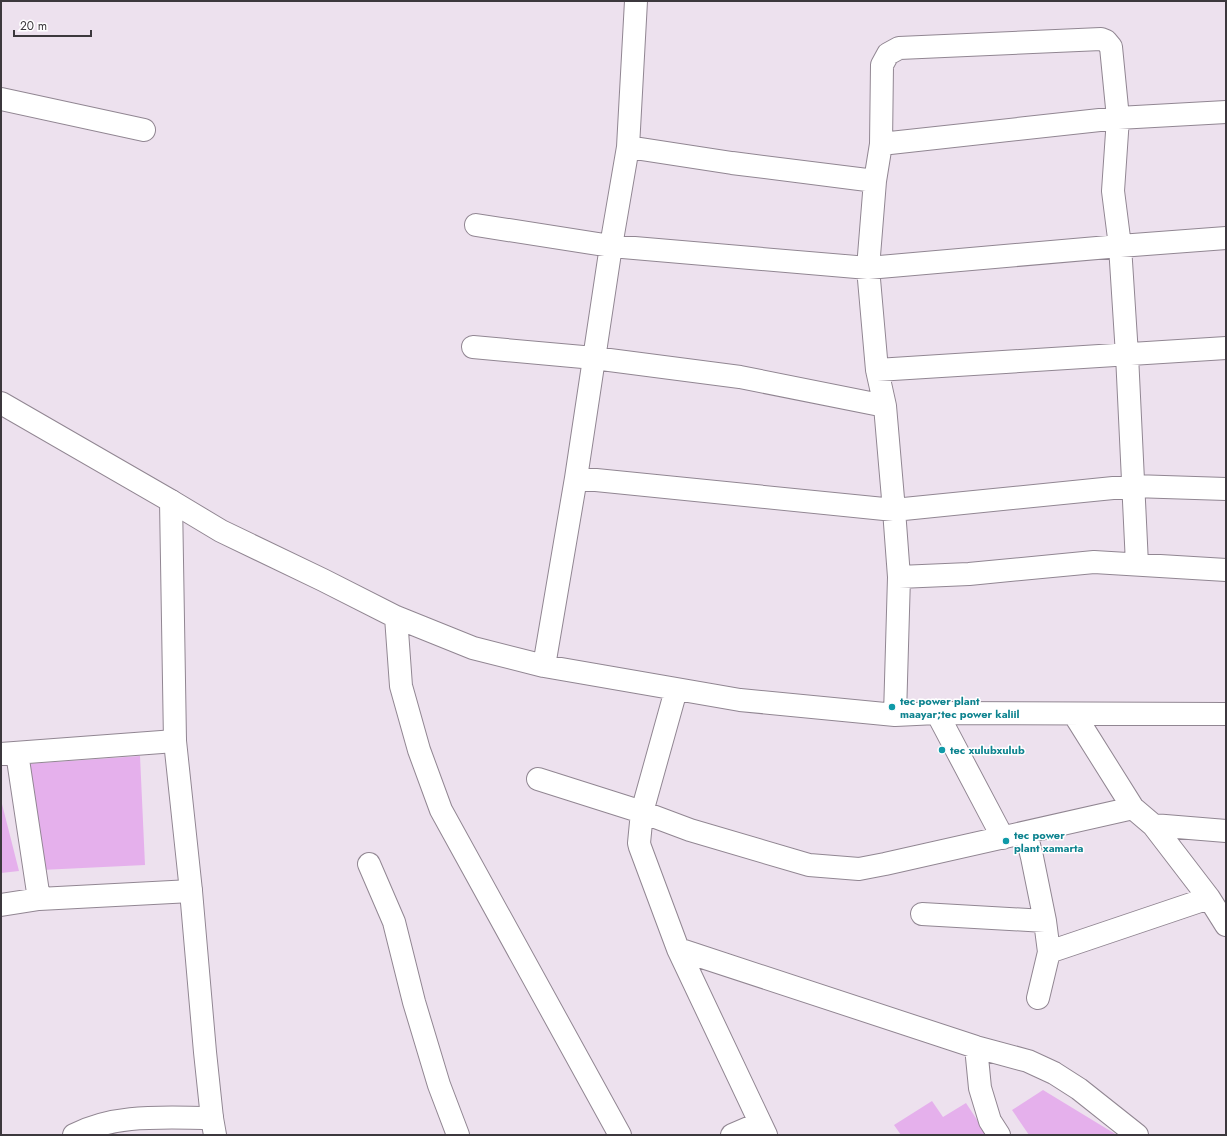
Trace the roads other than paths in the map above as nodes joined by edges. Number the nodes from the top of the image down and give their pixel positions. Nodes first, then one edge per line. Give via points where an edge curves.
1 (636, 1) edge
2 (1, 99) edge
3 (1226, 112) edge
4 (1118, 118) junction
5 (144, 130) dead end
6 (881, 144) junction
7 (628, 147) junction
8 (875, 181) junction
9 (476, 225) dead end
10 (1226, 238) edge
11 (611, 246) junction
12 (1120, 246) junction
13 (868, 268) junction
14 (473, 347) dead end
15 (1226, 348) edge
16 (1127, 355) junction
17 (594, 358) junction
18 (877, 370) junction
19 (1, 403) edge
20 (885, 406) junction
21 (576, 478) junction
22 (1133, 486) junction
23 (1226, 489) edge
24 (171, 501) junction
25 (894, 510) junction
26 (1137, 564) junction
27 (1226, 570) edge
28 (899, 577) junction
29 (396, 617) junction
30 (544, 666) junction
31 (676, 690) junction
32 (937, 713) junction
33 (1074, 714) junction
34 (1226, 714) edge
35 (895, 715) junction
36 (175, 741) junction
37 (9, 754) edge
38 (538, 778) dead end
39 (1133, 808) junction
40 (642, 812) junction
41 (1153, 825) junction
42 (1226, 831) edge
43 (1026, 833) junction
44 (1004, 838) junction
45 (370, 864) dead end
46 (191, 891) junction
47 (1209, 898) junction
48 (40, 900) junction
49 (1, 905) edge
50 (922, 914) dead end
51 (1046, 921) junction
52 (1226, 925) edge
53 (678, 949) junction
54 (1049, 952) junction
55 (1038, 998) dead end
56 (976, 1047) junction
57 (214, 1126) edge
58 (763, 1129) edge
59 (74, 1135) edge
60 (458, 1135) edge
61 (620, 1135) edge
62 (732, 1135) edge
63 (999, 1135) edge
64 (1137, 1135) edge

1 - 7 street
2 - 5 street
3 - 4 street
4 - 6 street
4 - 6 street via 1111,46 1101,39 900,48 888,54 882,65
4 - 12 street via 1113,191
6 - 8 street
7 - 8 street
7 - 11 street
8 - 13 street
9 - 11 street
10 - 12 street
11 - 13 street
11 - 17 street
12 - 13 street
12 - 16 street
13 - 18 street
14 - 17 street
15 - 16 street
16 - 18 street
16 - 22 street
17 - 20 street via 740,377
17 - 21 street
18 - 20 street
19 - 24 street
20 - 25 street
21 - 25 street
21 - 30 street
22 - 23 street
22 - 25 street
22 - 26 street
24 - 29 street via 221,531
24 - 36 street
25 - 28 street
26 - 27 street
26 - 28 street via 1094,562 969,574
28 - 35 street
29 - 30 street via 473,648
29 - 61 street via 401,686 419,750 441,810
30 - 31 street
31 - 35 street via 740,700
31 - 40 street
32 - 33 street
32 - 35 street
32 - 44 street
33 - 34 street
33 - 39 street
36 - 37 street
36 - 46 street
37 - 48 street
38 - 40 street
39 - 41 street
39 - 43 street
40 - 44 street via 690,830 809,865 859,869
40 - 53 street via 640,847
41 - 42 street
41 - 47 street
43 - 44 street
43 - 51 street
45 - 60 street via 394,922 414,1002 437,1078
46 - 48 street
46 - 57 street
47 - 52 street
47 - 54 street
48 - 49 street
50 - 51 street
51 - 54 street
53 - 56 street
53 - 58 street
54 - 55 street
56 - 63 street via 980,1088 990,1121
56 - 64 street via 1028,1061 1054,1073 1079,1089
57 - 59 street via 144,1118 111,1121
58 - 62 street

